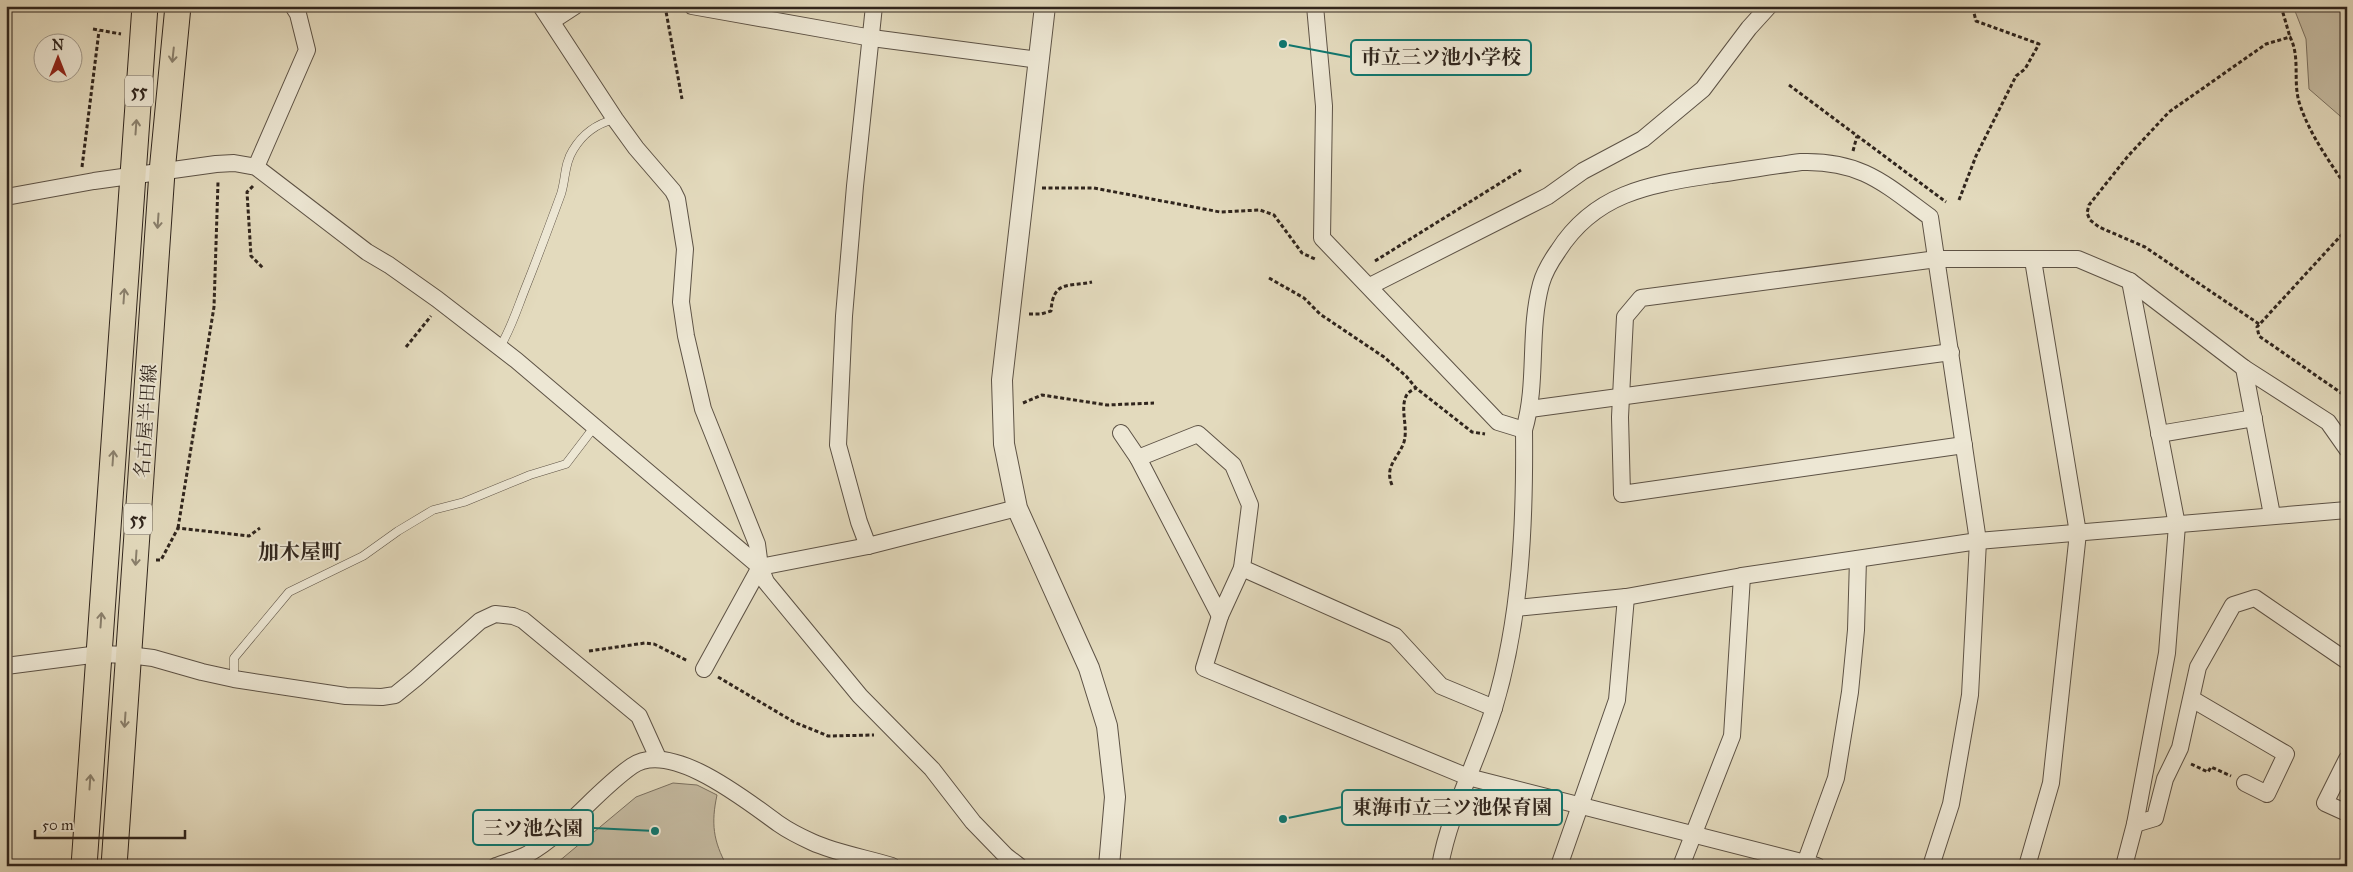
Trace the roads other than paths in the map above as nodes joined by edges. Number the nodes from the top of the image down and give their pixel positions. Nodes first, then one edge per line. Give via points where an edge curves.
1 (145, 6) edge
2 (178, 6) edge
3 (293, 6) edge
4 (542, 6) edge
5 (575, 6) edge
6 (692, 6) edge
7 (874, 6) edge
8 (1045, 6) edge
9 (1315, 6) edge
10 (1769, 6) edge
11 (552, 21) junction
12 (872, 38) junction
13 (1039, 60) junction
14 (615, 119) junction
15 (261, 170) junction
16 (162, 172) junction
17 (133, 176) junction
18 (6, 197) edge
19 (1937, 259) junction
20 (2033, 260) junction
21 (2130, 281) junction
22 (1370, 286) junction
23 (500, 348) junction
24 (1951, 352) junction
25 (2244, 368) junction
26 (1621, 398) junction
27 (1530, 409) junction
28 (2254, 418) junction
29 (595, 426) junction
30 (1524, 430) junction
31 (1121, 433) dead end
32 (2159, 434) junction
33 (1964, 445) junction
34 (2347, 449) edge
35 (1138, 458) junction
36 (1017, 508) junction
37 (2347, 510) edge
38 (2272, 515) junction
39 (2177, 525) junction
40 (2078, 533) junction
41 (1978, 541) junction
42 (868, 546) junction
43 (1858, 559) junction
44 (760, 567) junction
45 (1242, 568) junction
46 (1742, 576) junction
47 (1626, 597) junction
48 (1516, 608) junction
49 (1220, 616) junction
50 (99, 654) junction
51 (129, 656) junction
52 (2347, 661) edge
53 (6, 666) edge
54 (704, 669) road end
55 (234, 679) junction
56 (2192, 699) junction
57 (1494, 708) junction
58 (658, 758) junction
59 (2347, 759) edge
60 (1468, 777) junction
61 (2245, 783) road end
62 (1581, 806) junction
63 (2347, 813) edge
64 (2135, 824) junction
65 (1692, 835) junction
66 (1809, 865) edge
67 (84, 866) edge
68 (114, 866) edge
69 (496, 866) edge
70 (892, 866) edge
71 (1019, 866) edge
72 (1109, 866) edge
73 (1440, 866) edge
74 (1559, 866) edge
75 (1681, 866) edge
76 (1931, 866) edge
77 (2026, 866) edge
78 (2124, 866) edge

17 -> 1 main road, 名古屋半田線 / 55
2 -> 16 main road, 名古屋半田線 / 55
3 - 15 street via 307,50
4 - 11 street
5 - 11 street
6 - 12 street
7 - 12 street
8 - 13 street
9 - 22 street via 1324,106 1322,238
10 - 22 street via 1704,89 1643,139 1583,171 1548,196
11 - 14 street
12 - 13 street
12 - 42 street via 854,196 838,445
13 - 36 street via 1002,380 1004,444
14 - 23 lane via 587,131 565,165 563,189 511,328
14 - 44 street via 677,200 685,249 681,302 686,336 703,408 757,544
15 - 16 street via 234,163
15 - 23 street
16 - 17 street
16 -> 51 main road, 名古屋半田線 / 55
17 - 18 street
50 -> 17 main road, 名古屋半田線 / 55
19 - 20 street
19 - 24 street
19 - 26 street via 1641,298 1624,317
19 - 27 street via 1930,217 1873,176 1840,164 1801,162 1669,182 1632,191 1608,202 1568,234 1541,282 1535,314
20 - 21 street via 2078,258
20 - 40 street
21 - 25 street
21 - 32 street
22 - 30 street via 1498,422
23 - 29 street
24 - 26 street
24 - 33 street
25 - 28 street
25 - 34 street via 2328,422
26 - 27 street
26 - 33 street via 1622,494
27 - 30 street
28 - 32 street
28 - 38 street
29 - 44 street
29 - 55 lane via 566,464 464,502 433,510 364,556 289,592 234,658
30 - 48 street
31 - 35 street
32 - 39 street
33 - 41 street
35 - 45 street via 1198,434 1233,465 1250,505
35 - 49 street
36 - 42 street
36 - 72 street via 1101,702 1111,750 1115,796
37 - 38 street
38 - 39 street
39 - 40 street
39 - 64 street via 2167,653
40 - 41 street
40 - 77 street via 2051,783
41 - 43 street
41 - 76 street via 1970,695 1951,804
42 - 44 street
43 - 46 street
43 - 66 street via 1850,692 1836,778
44 - 54 street
44 - 71 street via 766,582 860,696 932,769 972,822
45 - 49 street
45 - 57 street via 1395,636 1441,686
46 - 47 street
46 - 65 street via 1732,736
47 - 48 street
47 - 62 street via 1617,700
48 - 57 street
49 - 60 street via 1204,668
50 - 51 street
50 - 53 street
67 -> 50 main road, 名古屋半田線 / 55
51 - 55 street via 154,658
51 -> 68 main road, 名古屋半田線 / 55
52 - 56 street via 2255,598 2233,605 2198,667
55 - 58 street via 346,696 395,695 480,621 495,614 513,616 523,620 638,716
56 - 61 street via 2286,754 2268,794
56 - 64 street via 2155,818
57 - 60 street
58 - 69 street via 632,765 559,832 527,855
58 - 70 street via 717,781 780,825 814,843
59 - 63 street via 2325,802
60 - 62 street
60 - 73 street
62 - 65 street
62 - 74 street
64 - 78 street
65 - 66 street
65 - 75 street

